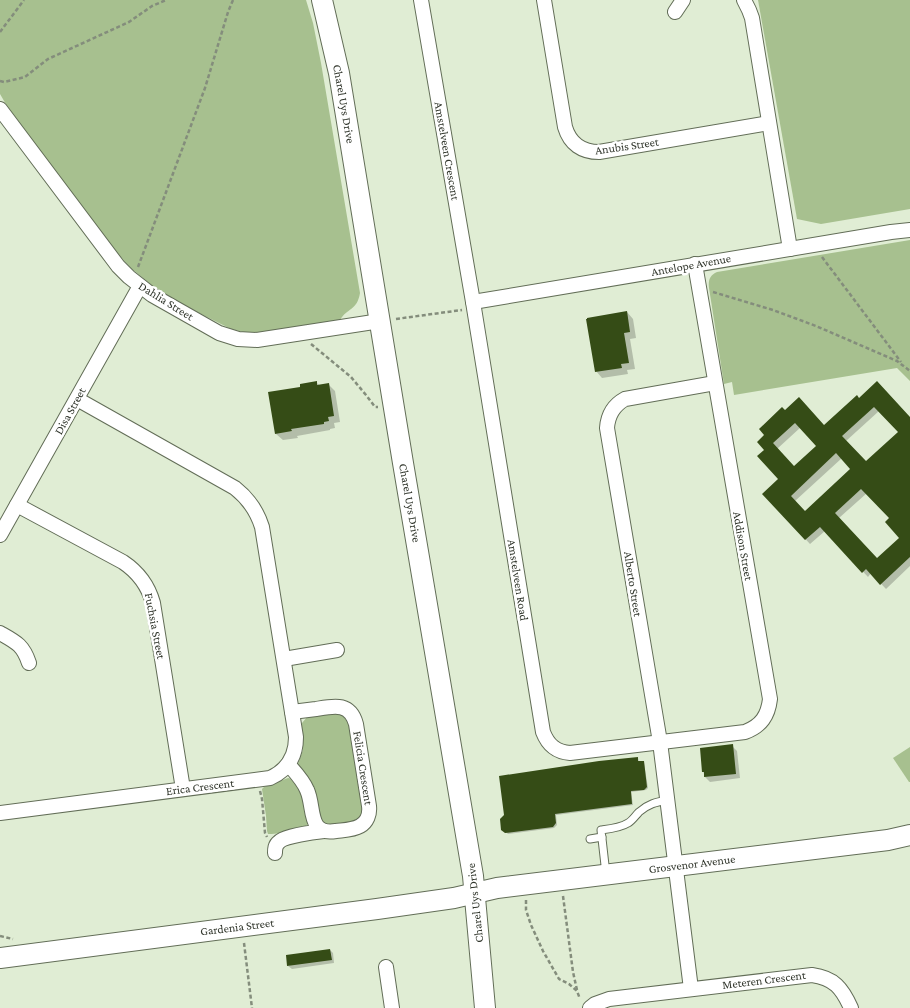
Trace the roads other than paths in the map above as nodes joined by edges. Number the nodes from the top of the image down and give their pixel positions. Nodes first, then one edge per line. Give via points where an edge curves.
1 (322, 0) edge
2 (421, 0) edge
3 (544, 0) edge
4 (683, 0) edge
5 (744, 0) edge
6 (675, 12) dead end
7 (0, 110) edge
8 (769, 123) junction
9 (910, 230) edge
10 (790, 249) junction
11 (695, 264) junction
12 (135, 282) junction
13 (473, 305) junction
14 (380, 321) junction
15 (715, 383) junction
16 (77, 399) junction
17 (17, 505) junction
18 (0, 536) edge
19 (0, 633) edge
20 (337, 650) dead end
21 (284, 659) junction
22 (29, 663) dead end
23 (292, 712) junction
24 (660, 742) junction
25 (288, 764) junction
26 (183, 789) junction
27 (668, 800) junction
28 (0, 813) edge
29 (324, 831) junction
30 (601, 833) junction
31 (910, 835) edge
32 (590, 839) dead end
33 (275, 853) road end
34 (675, 866) junction
35 (606, 874) junction
36 (474, 893) junction
37 (0, 958) edge
38 (386, 967) dead end
39 (691, 989) junction
40 (586, 1007) edge
41 (392, 1008) edge
42 (485, 1008) edge
43 (850, 1008) edge

1 - 14 main road, Charel Uys Drive via 339,73
2 - 13 street, Amstelveen Crescent
3 - 8 street, Anubis Street via 565,127 574,143 582,149 599,152
4 - 6 street
5 - 8 street via 752,18
7 - 12 street, Dahlia Street via 108,253
8 - 10 street
9 - 10 street, Antelope Avenue
10 - 11 street, Antelope Avenue
11 - 13 street, Antelope Avenue
11 - 15 street, Addison Street
12 - 14 street, Dahlia Street via 219,333 248,340
12 - 16 street, Disa Street
13 - 24 street, Amstelveen Road via 545,738 559,751 570,753
14 - 36 main road, Charel Uys Drive
15 - 24 street, Alberto Street via 620,401 608,422
15 - 24 street, Addison Street via 769,707 763,720 745,732
16 - 17 street, Disa Street
16 - 21 street via 235,488 251,502 262,527
17 - 18 street, Disa Street
17 - 26 street, Fuchsia Street via 123,562 147,587 153,603
19 - 22 street via 26,652
20 - 21 street
21 - 23 street
23 - 25 street via 296,744
23 - 29 street, Felicia Crescent via 339,706 350,712 354,720 369,814 356,828
24 - 27 street, Alberto Street
25 - 26 street, Erica Crescent via 270,778
25 - 29 street via 307,789 314,822
26 - 28 street, Erica Crescent
27 - 30 lane via 648,805 627,824
27 - 34 street, Alberto Street
29 - 33 street via 284,838 278,842
30 - 32 lane
30 - 35 lane
31 - 34 main road, Grosvenor Avenue
34 - 35 main road, Grosvenor Avenue
34 - 39 street
35 - 36 main road, Grosvenor Avenue
36 - 37 main road, Gardenia Street
36 - 42 main road, Charel Uys Drive
38 - 41 street
39 - 40 street, Meteren Crescent via 609,999
39 - 43 street, Meteren Crescent via 812,974 838,986

